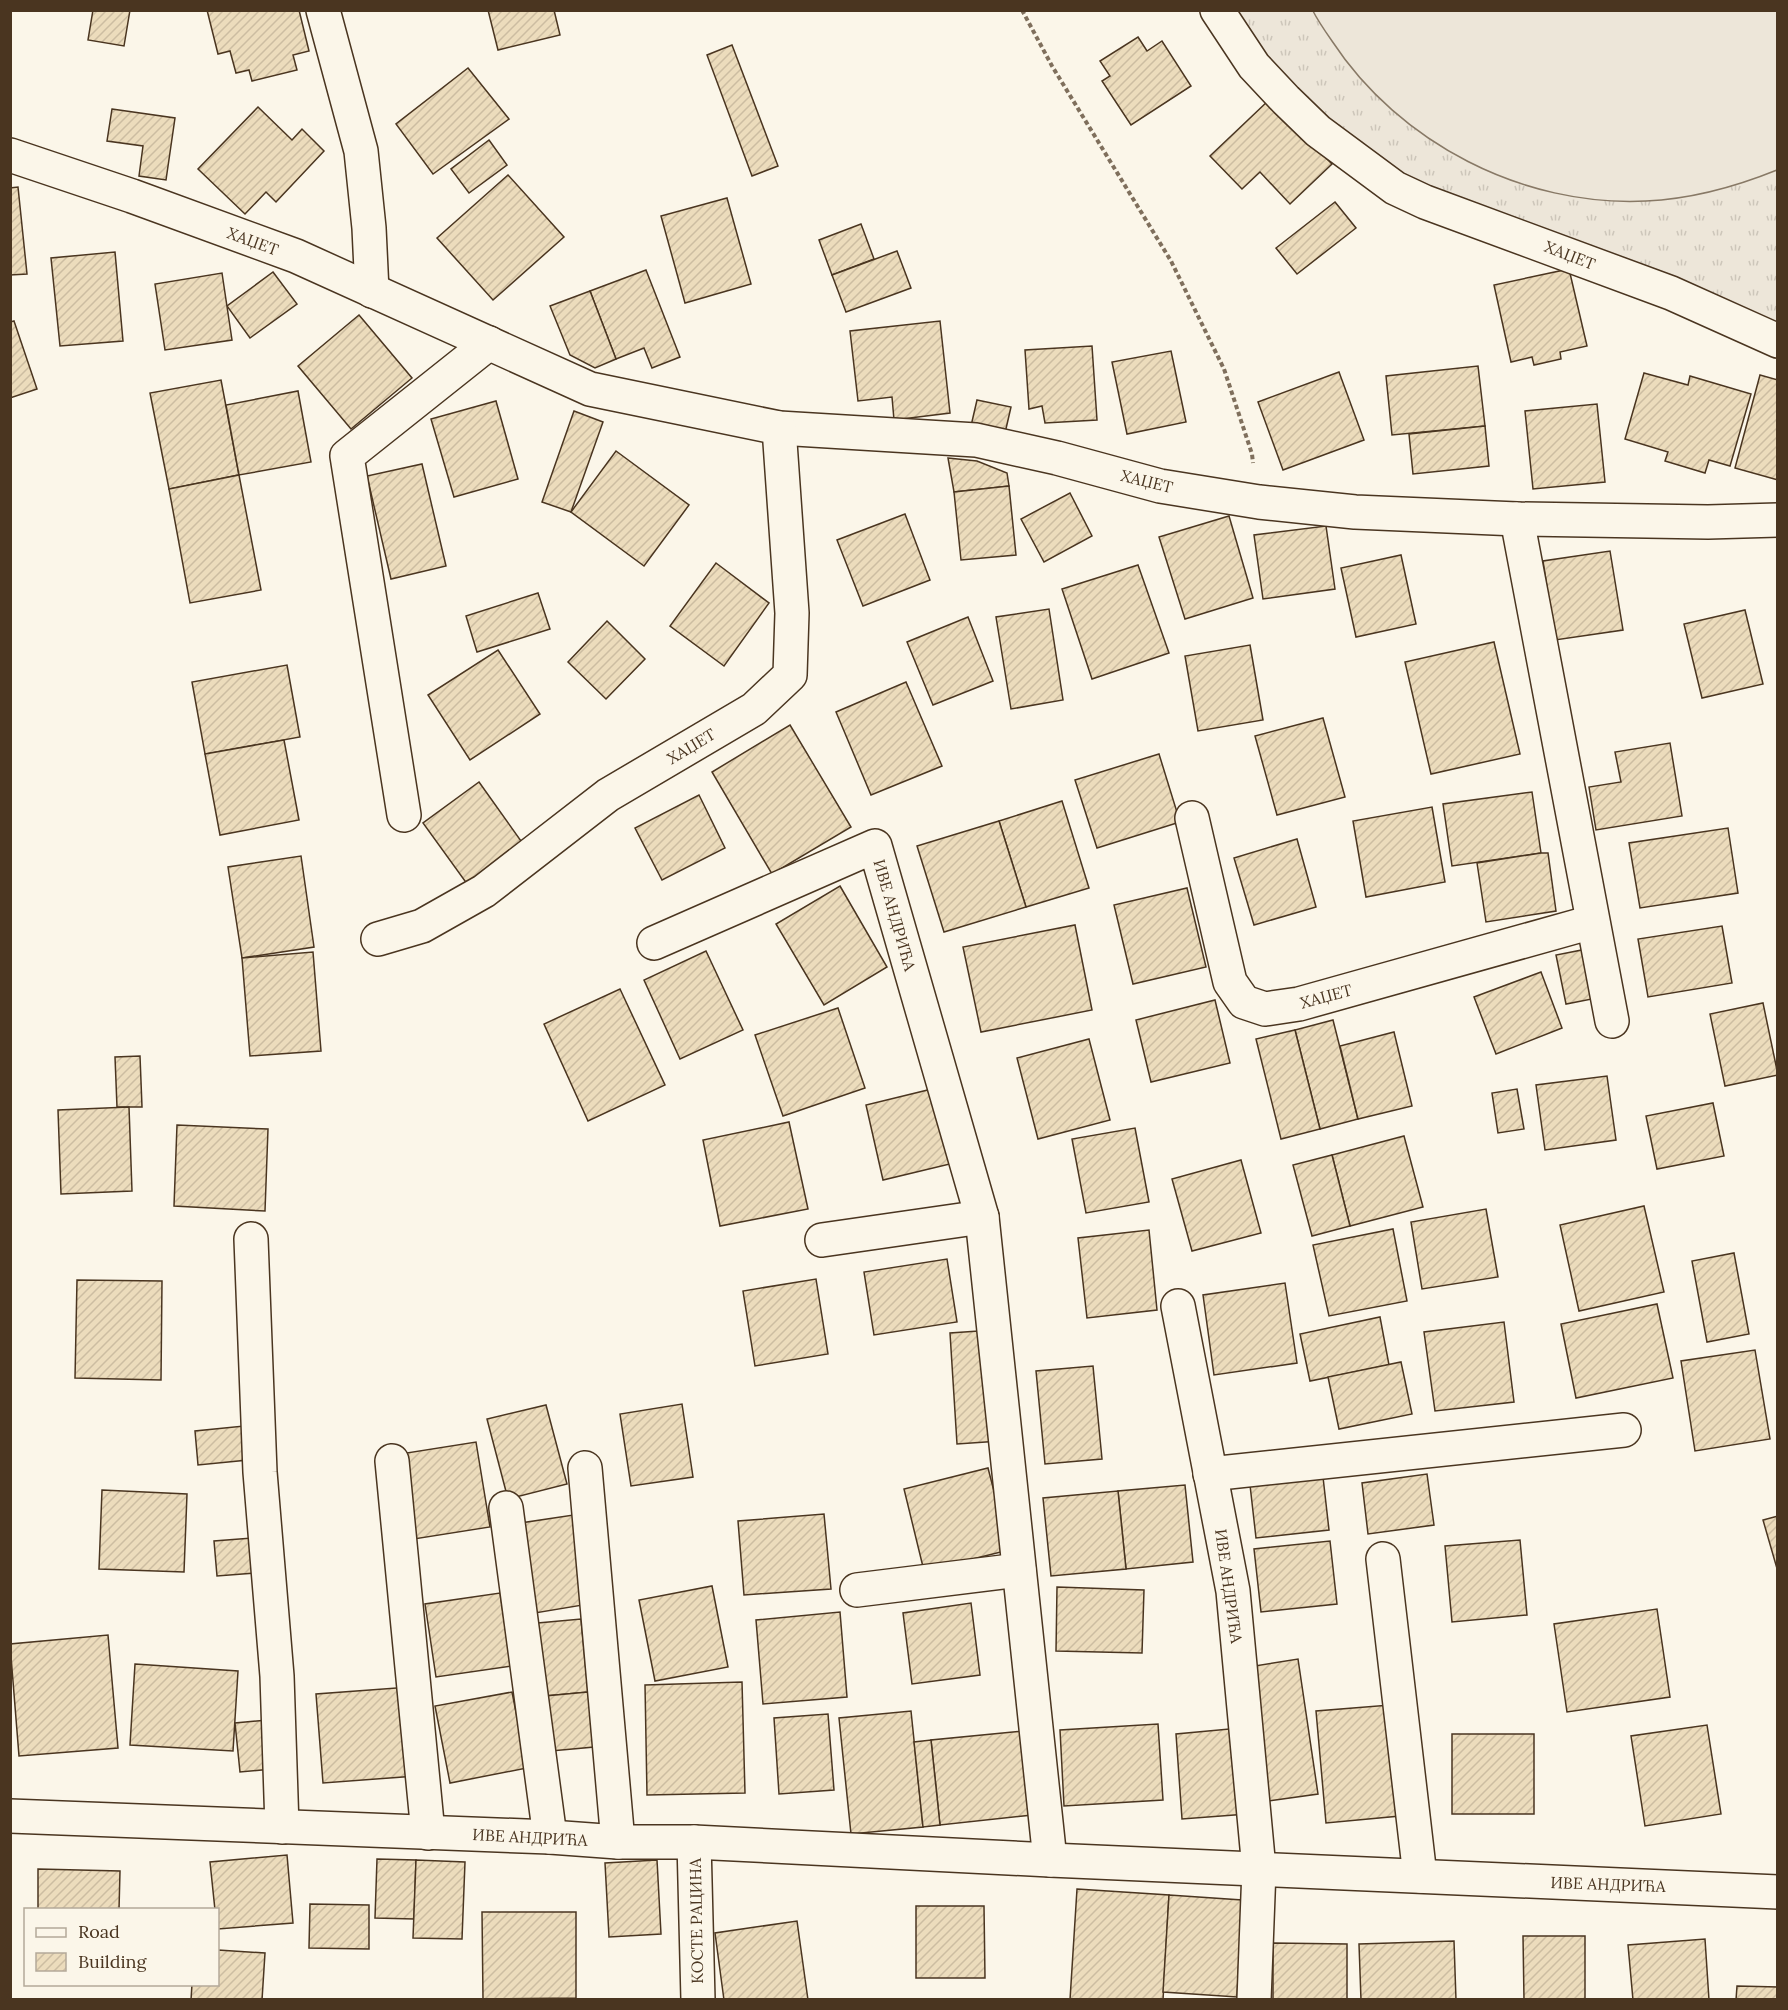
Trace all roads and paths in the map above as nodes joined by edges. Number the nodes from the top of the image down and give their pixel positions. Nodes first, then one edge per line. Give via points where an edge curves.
1 (323, 10) edge
2 (1022, 10) edge
3 (1217, 10) edge
4 (10, 154) edge
5 (372, 291) junction
6 (1778, 341) edge
7 (489, 343) junction
8 (779, 428) junction
9 (1259, 502) junction
10 (1516, 519) junction
11 (1778, 520) edge
12 (404, 815) dead end
13 (1192, 818) dead end
14 (1592, 922) junction
15 (378, 939) dead end
16 (654, 943) dead end
17 (1612, 1021) dead end
18 (982, 1217) junction
19 (251, 1239) dead end
20 (822, 1240) dead end
21 (1178, 1306) dead end
22 (1624, 1430) dead end
23 (392, 1461) dead end
24 (585, 1468) dead end
25 (1210, 1474) junction
26 (506, 1508) dead end
27 (1383, 1559) dead end
28 (1019, 1570) junction
29 (857, 1590) dead end
30 (10, 1816) edge
31 (282, 1827) junction
32 (428, 1833) junction
33 (550, 1837) junction
34 (618, 1842) junction
35 (694, 1842) junction
36 (1050, 1860) junction
37 (1259, 1869) junction
38 (1420, 1876) junction
39 (1778, 1892) edge
40 (698, 2000) edge
41 (1254, 2000) edge

1 - 5 street via 361,151
2 - 9 path via 1171,261 1224,369 1252,454
3 - 6 street, ХАЏЕТ via 1254,66 1286,100 1318,131 1395,188 1671,293
4 - 5 street, ХАЏЕТ via 296,256
5 - 7 street, ХАЏЕТ
7 - 8 street, ХАЏЕТ via 590,389
7 - 12 street via 347,456
8 - 9 street, ХАЏЕТ via 976,440 1160,486
8 - 15 street, ХАЏЕТ via 792,613 790,675 754,709 608,795 484,891 422,926
9 - 10 street, ХАЏЕТ via 1355,512
10 - 11 street, ХАЏЕТ
10 - 14 street
13 - 14 street, ХАЏЕТ via 1230,982 1244,1002 1265,1009 1299,1004
14 - 17 street
16 - 18 street, ИВЕ АНДРИЋА via 875,846
18 - 20 street
18 - 28 street, ИВЕ АНДРИЋА
19 - 31 street via 260,1472 277,1676
21 - 25 street, ИВЕ АНДРИЋА
22 - 25 street
23 - 32 street
24 - 34 street
25 - 37 street, ИВЕ АНДРИЋА via 1233,1591
26 - 33 street
27 - 38 street
28 - 29 street
28 - 36 street, ИВЕ АНДРИЋА
30 - 31 street, ИВЕ АНДРИЋА
31 - 32 street, ИВЕ АНДРИЋА
32 - 33 street, ИВЕ АНДРИЋА
33 - 34 street, ИВЕ АНДРИЋА
34 - 35 street, ИВЕ АНДРИЋА
35 - 36 street, ИВЕ АНДРИЋА
35 - 40 street, КОСТЕ РАЦИНА
36 - 37 street, ИВЕ АНДРИЋА
37 - 38 street, ИВЕ АНДРИЋА
37 - 41 street, ИВЕ АНДРИЋА
38 - 39 street, ИВЕ АНДРИЋА

